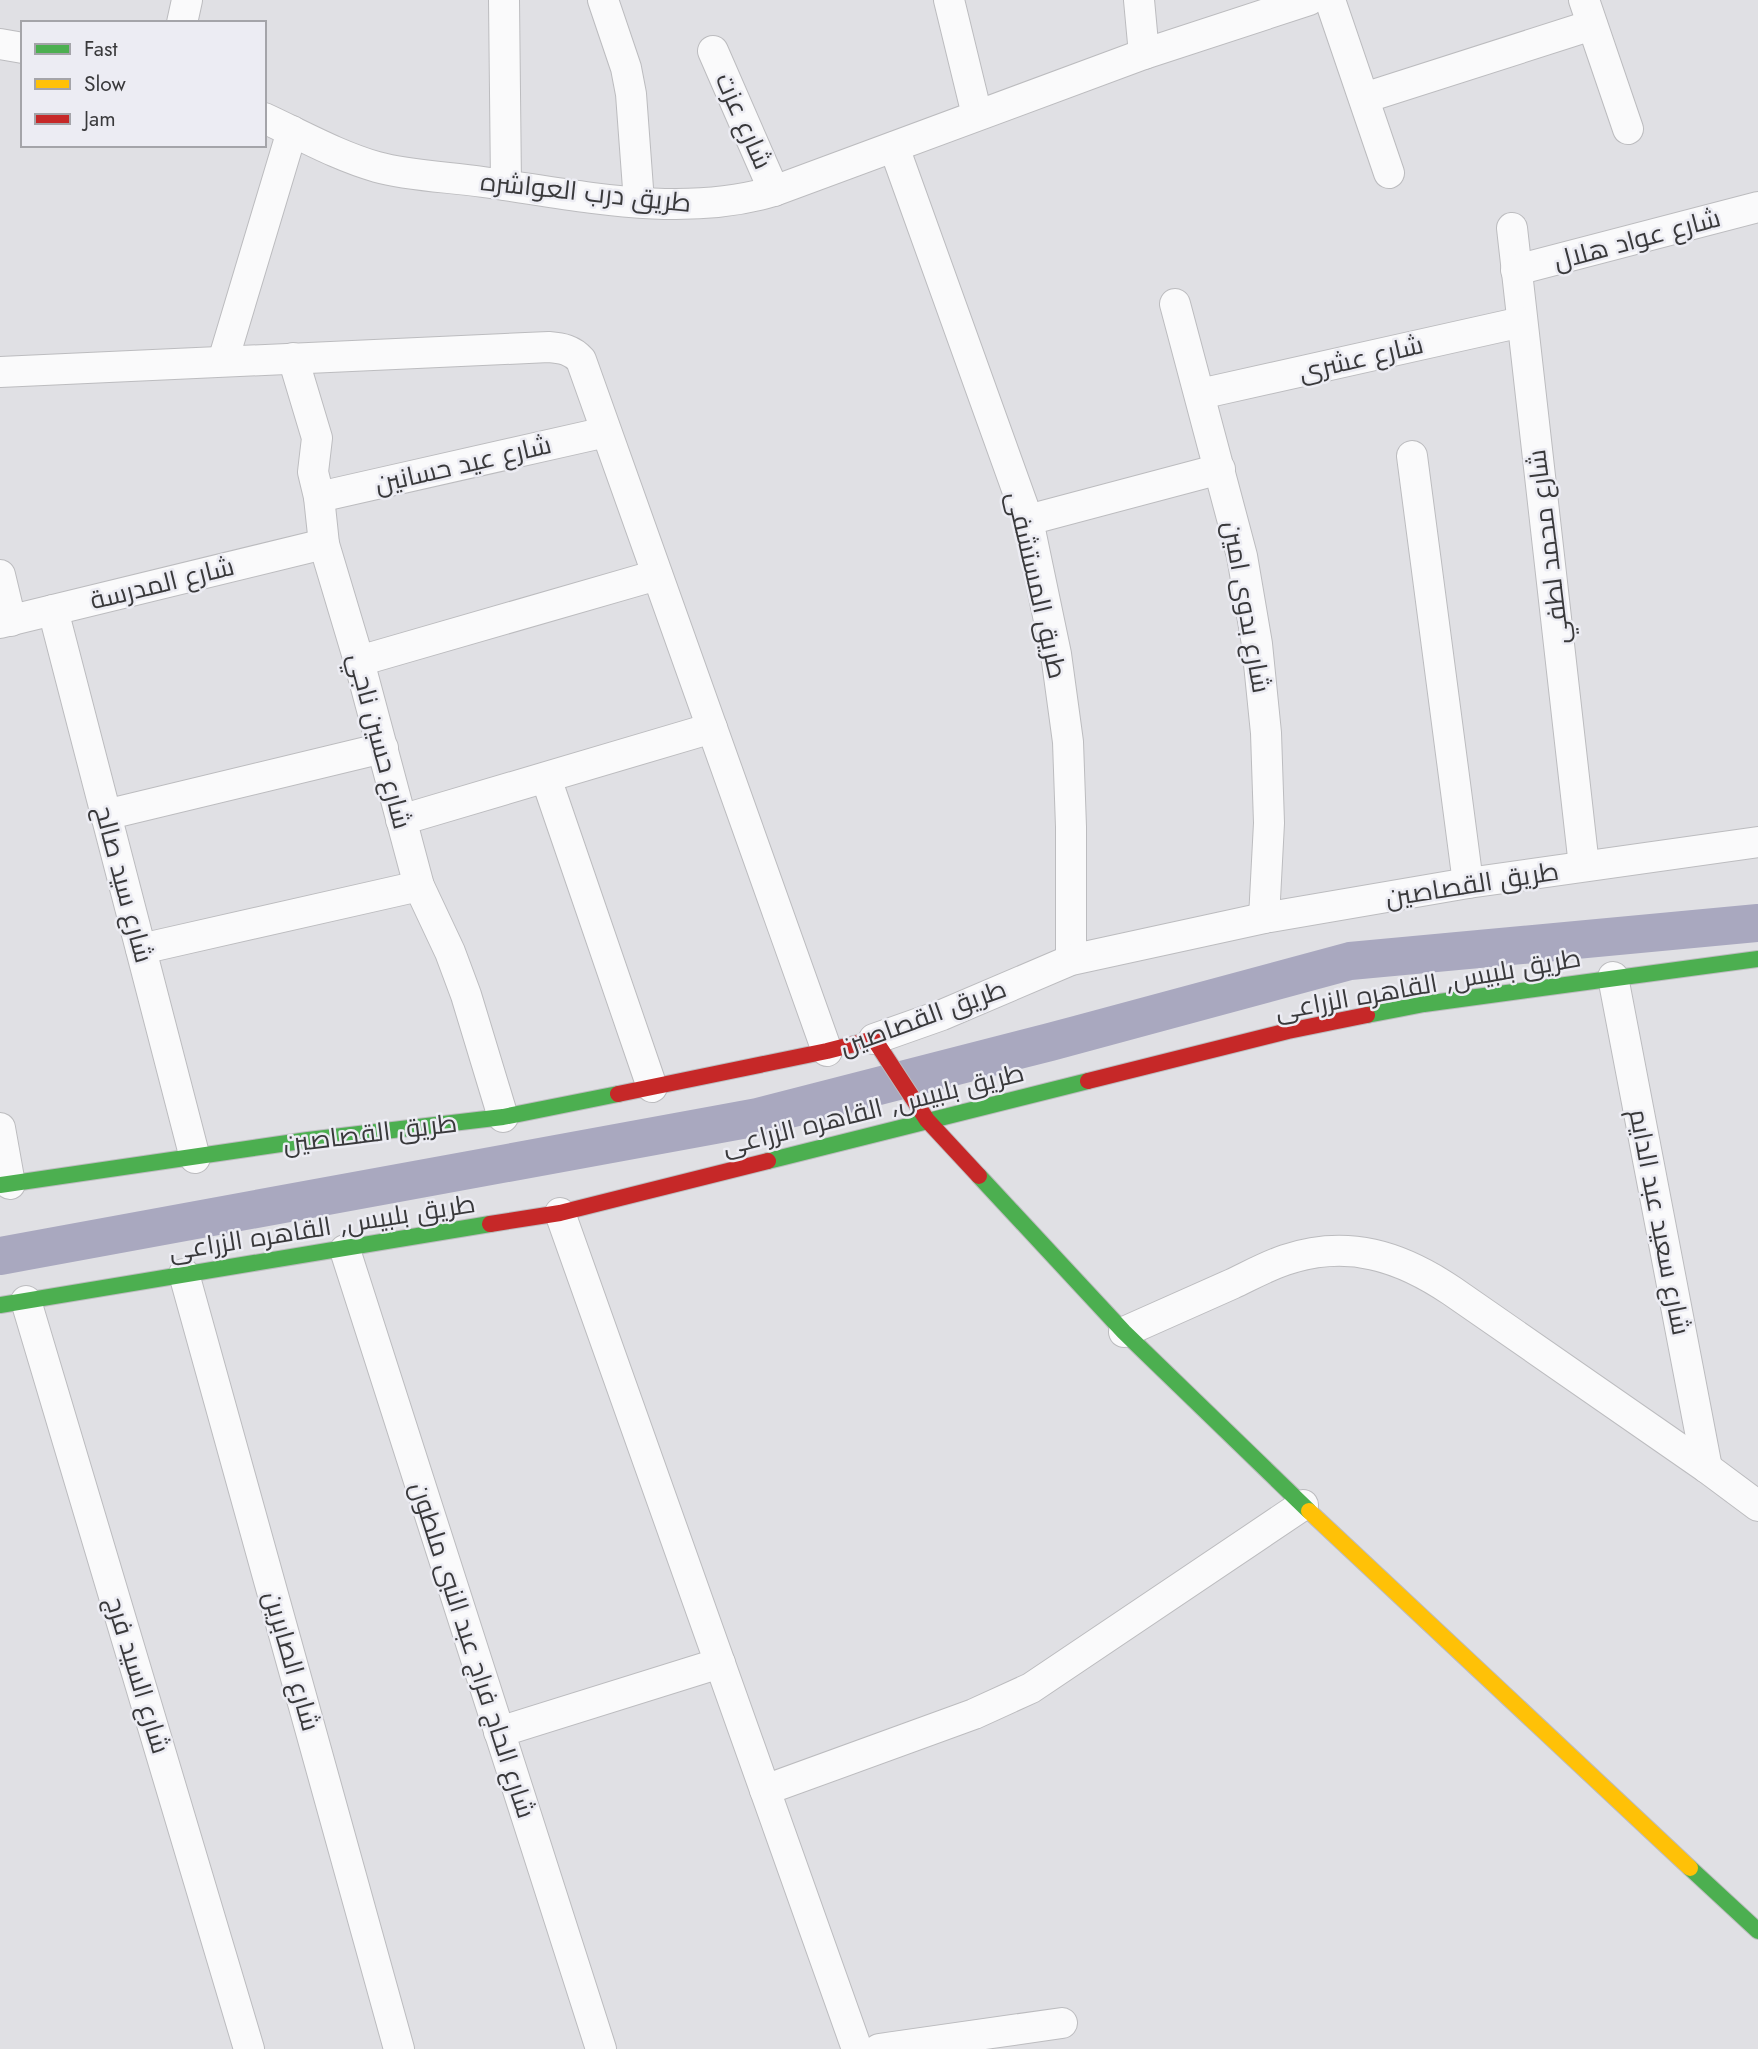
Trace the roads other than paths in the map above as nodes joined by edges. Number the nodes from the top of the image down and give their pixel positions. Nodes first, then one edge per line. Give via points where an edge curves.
1 (187, 0) edge
2 (504, 0) edge
3 (603, 0) edge
4 (949, 0) edge
5 (1139, 0) edge
6 (1310, 0) edge
7 (1330, 0) edge
8 (1588, 13) edge
9 (182, 21) edge
10 (0, 44) edge
11 (21, 48) edge
12 (713, 51) dead end
13 (1144, 54) junction
14 (1364, 98) junction
15 (977, 115) junction
16 (266, 119) edge
17 (1629, 129) dead end
18 (292, 131) junction
19 (894, 147) junction
20 (1389, 173) dead end
21 (506, 185) junction
22 (774, 191) junction
23 (639, 202) junction
24 (1758, 207) edge
25 (1511, 228) dead end
26 (1516, 270) junction
27 (1175, 304) dead end
28 (1522, 322) junction
29 (293, 358) junction
30 (223, 361) junction
31 (0, 372) edge
32 (1200, 394) junction
33 (606, 432) junction
34 (1412, 456) dead end
35 (1220, 469) junction
36 (320, 497) junction
37 (1028, 520) junction
38 (324, 544) junction
39 (0, 575) edge
40 (657, 575) junction
41 (52, 610) junction
42 (6, 622) edge
43 (359, 661) junction
44 (712, 729) junction
45 (383, 748) junction
46 (546, 778) junction
47 (105, 815) junction
48 (401, 820) junction
49 (1758, 842) edge
50 (1584, 866) junction
51 (1468, 883) junction
52 (419, 886) junction
53 (1264, 918) junction
54 (141, 949) junction
55 (1071, 960) junction
56 (1757, 964) edge
57 (1613, 977) junction
58 (879, 1046) junction
59 (827, 1051) junction
60 (652, 1087) junction
61 (503, 1117) junction
62 (926, 1120) junction
63 (0, 1128) edge
64 (195, 1158) junction
65 (5, 1184) edge
66 (560, 1213) junction
67 (345, 1250) junction
68 (184, 1274) junction
69 (13, 1303) edge
70 (1125, 1332) junction
71 (1707, 1468) junction
72 (1303, 1505) junction
73 (1758, 1506) edge
74 (720, 1663) junction
75 (499, 1732) junction
76 (765, 1790) junction
77 (1758, 1931) edge
78 (1062, 2023) dead end
79 (250, 2049) edge
80 (399, 2049) edge
81 (601, 2049) edge
82 (857, 2049) edge
83 (878, 2049) edge

1 - 9 street
2 - 21 street
3 - 23 street via 631,94
4 - 15 street
5 - 13 street
6 - 13 street, طريق درب العواشره
7 - 14 street
8 - 14 street
8 - 17 street
10 - 11 street
12 - 22 street, شارع عزت
13 - 15 street, طريق درب العواشره
14 - 20 street
15 - 19 street, طريق درب العواشره
16 - 18 street, طريق درب العواشره
18 - 21 street, طريق درب العواشره via 378,167
18 - 30 street
19 - 22 street, طريق درب العواشره
19 - 37 street, طريق المستشفى
21 - 23 street, طريق درب العواشره
22 - 23 street, طريق درب العواشره via 725,203
24 - 26 street, شارع عواد هلال
25 - 26 street, شارع محمد لطفي
26 - 28 street, شارع محمد لطفي
27 - 32 street, شارع بدوى امين
28 - 32 street, شارع عشرى
28 - 50 street, شارع محمد لطفي
29 - 30 street
29 - 33 street via 559,347 581,360
29 - 36 street, شارع حسين ناجي via 317,438 313,472
30 - 31 street
32 - 35 street, شارع بدوى امين
33 - 36 street, شارع عيد حسانين
33 - 40 street
34 - 51 street
35 - 37 street
35 - 53 street, شارع بدوى امين via 1242,556 1265,720 1269,823
36 - 38 street, شارع حسين ناجي
37 - 55 street, طريق المستشفى via 1056,654 1068,742
38 - 41 street, شارع المدرسة
38 - 43 street, شارع حسين ناجي
39 - 42 street
40 - 43 street
40 - 44 street
41 - 42 street, شارع المدرسة
41 - 47 street, شارع سيد صالح
43 - 45 street, شارع حسين ناجي
44 - 46 street
44 - 59 street
45 - 47 street
45 - 48 street, شارع حسين ناجي
46 - 48 street
46 - 60 street
47 - 54 street, شارع سيد صالح
48 - 52 street, شارع حسين ناجي
49 - 50 street, طريق القصاصين
50 - 51 street, طريق القصاصين
51 - 53 street, طريق القصاصين
52 - 54 street
52 - 61 street, شارع حسين ناجي via 466,995
53 - 55 street, طريق القصاصين
54 - 64 street, شارع سيد صالح
55 - 58 street, طريق القصاصين
56 - 57 street, طريق بلبيس, القاهره الزراعى
57 - 62 street, طريق بلبيس, القاهره الزراعى via 1424,1004 1288,1031
57 - 71 street, شارع سعيد عبد الدايم
58 - 59 street, طريق القصاصين
58 - 62 street
59 - 60 street, طريق القصاصين
60 - 61 street, طريق القصاصين
61 - 64 street, طريق القصاصين
62 - 66 street, طريق بلبيس, القاهره الزراعى
62 - 70 street
63 - 65 street
64 - 65 street, طريق القصاصين
66 - 67 street, طريق بلبيس, القاهره الزراعى
66 - 74 street
67 - 68 street, طريق بلبيس, القاهره الزراعى
67 - 75 street, شارع الحاج فراج عبد النبى ملطون
68 - 69 street, طريق بلبيس, القاهره الزراعى
68 - 80 street, شارع الصابرين
69 - 79 street, شارع السيد فرج
70 - 71 street via 1286,1260 1320,1252 1390,1258 1422,1271
70 - 72 street
71 - 73 street
72 - 76 street via 1031,1688 974,1714
72 - 77 street
74 - 75 street
74 - 76 street
75 - 81 street, شارع الحاج فراج عبد النبى ملطون
76 - 82 street
78 - 83 street

